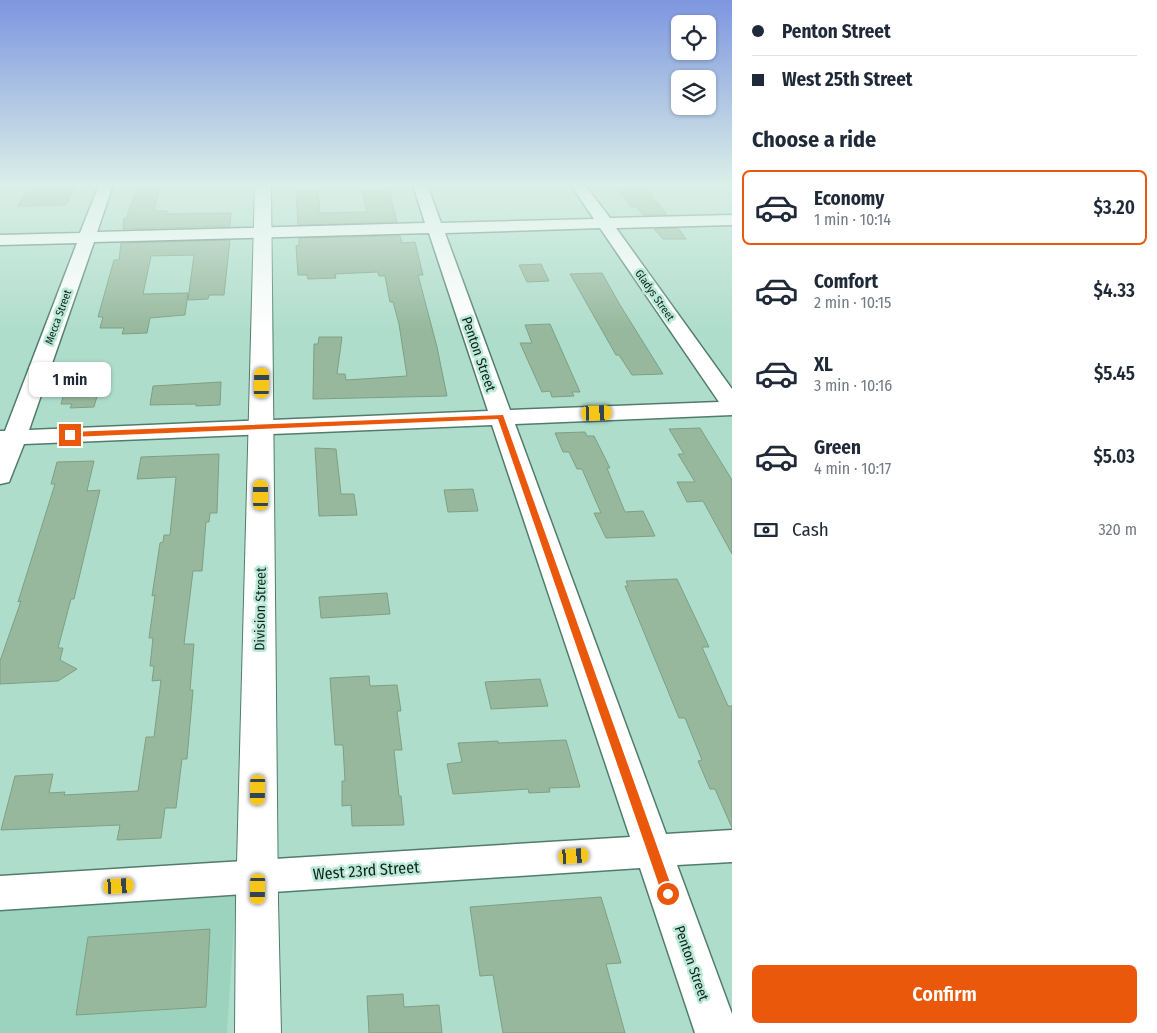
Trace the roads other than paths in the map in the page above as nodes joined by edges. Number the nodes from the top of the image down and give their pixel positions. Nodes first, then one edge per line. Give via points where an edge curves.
1 (87, 233) edge
2 (255, 233) edge
3 (262, 233) edge
4 (437, 233) edge
5 (611, 233) edge
6 (85, 238) junction
7 (0, 240) edge
8 (732, 406) edge
9 (500, 417) junction
10 (262, 427) junction
11 (7, 437) edge
12 (0, 477) edge
13 (732, 846) edge
14 (653, 851) junction
15 (258, 878) junction
16 (0, 893) edge
17 (258, 1033) edge
18 (717, 1033) edge

1 - 6 street, Mecca Street
2 - 6 street
3 - 10 street, Division Street
4 - 9 street, Penton Street
5 - 8 street, Gladys Street
6 - 7 street
6 - 11 street, Mecca Street via 68,292
8 - 9 street
9 - 10 street
9 - 14 street, Penton Street
10 - 11 street
10 - 15 street, Division Street
11 - 12 street, Mecca Street
13 - 14 street, West 23rd Street
14 - 15 street, West 23rd Street
14 - 18 street, Penton Street
15 - 16 street, West 23rd Street
15 - 17 street, Division Street

